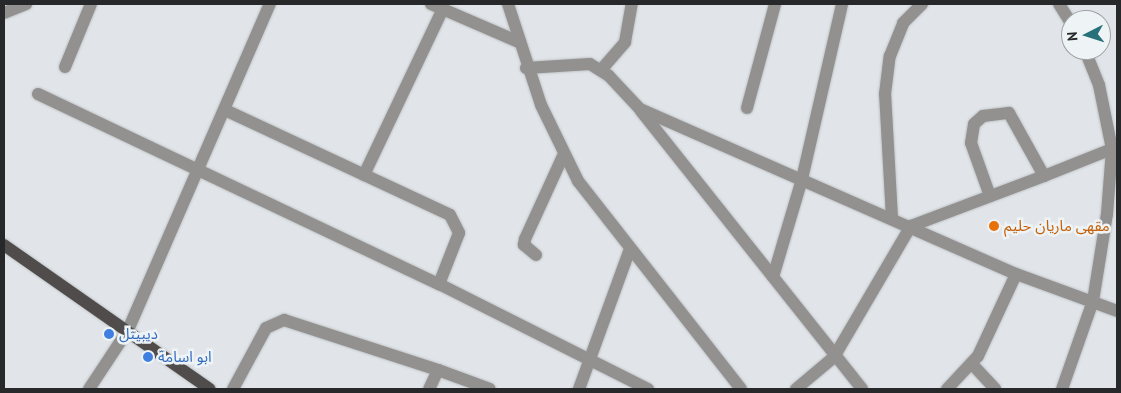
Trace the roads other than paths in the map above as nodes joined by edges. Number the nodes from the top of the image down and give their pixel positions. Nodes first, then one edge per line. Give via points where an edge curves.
1 (26, 4) edge
2 (91, 4) edge
3 (270, 4) edge
4 (508, 4) edge
5 (632, 4) edge
6 (775, 4) edge
7 (842, 4) edge
8 (922, 4) edge
9 (437, 6) edge
10 (4, 14) edge
11 (519, 42) junction
12 (1089, 60) edge
13 (65, 67) dead end
14 (526, 68) junction
15 (601, 70) junction
16 (38, 94) dead end
17 (747, 108) dead end
18 (640, 109) junction
19 (225, 110) junction
20 (1112, 148) junction
21 (563, 156) junction
22 (199, 168) junction
23 (364, 176) junction
24 (1044, 176) junction
25 (802, 179) junction
26 (990, 196) junction
27 (892, 218) junction
28 (911, 226) junction
29 (4, 245) edge
30 (630, 249) junction
31 (536, 255) dead end
32 (1016, 274) junction
33 (773, 277) junction
34 (439, 284) junction
35 (1093, 301) junction
36 (1117, 311) edge
37 (128, 330) junction
38 (834, 357) junction
39 (591, 358) junction
40 (972, 364) junction
41 (438, 370) junction
42 (89, 389) edge
43 (210, 389) edge
44 (234, 389) edge
45 (430, 389) edge
46 (490, 389) edge
47 (579, 389) edge
48 (648, 389) edge
49 (741, 389) edge
50 (796, 389) edge
51 (862, 389) edge
52 (947, 389) edge
53 (995, 389) edge
54 (1062, 389) edge

1 - 10 street
2 - 13 street
3 - 19 street
4 - 11 street
5 - 15 street via 625,42
6 - 17 street
7 - 25 street
8 - 27 street via 904,23 890,56 885,94
9 - 11 street
9 - 23 street
11 - 14 street
12 - 20 street via 1099,85
14 - 15 street via 578,62
14 - 21 street
15 - 18 street
16 - 22 street
18 - 25 street
18 - 33 street
19 - 22 street
19 - 23 street
20 - 24 street
20 - 35 street
21 - 30 street
21 - 31 street via 525,240 524,245
22 - 34 street
22 - 37 street
23 - 34 street via 441,210 456,223 459,233
24 - 26 street
24 - 26 street via 1009,113 983,116 974,124 972,142
25 - 27 street
25 - 33 street
26 - 28 street
27 - 28 street
28 - 32 street
28 - 38 street
29 - 37 main road
30 - 39 street
30 - 49 street
32 - 35 street
32 - 40 street
33 - 38 street
34 - 39 street
35 - 36 street
35 - 54 street
37 - 42 street
37 - 43 main road
38 - 50 street
38 - 51 street
39 - 47 street
39 - 48 street
40 - 52 street
40 - 53 street
41 - 44 street via 293,321 278,321 266,328
41 - 45 street
41 - 46 street

